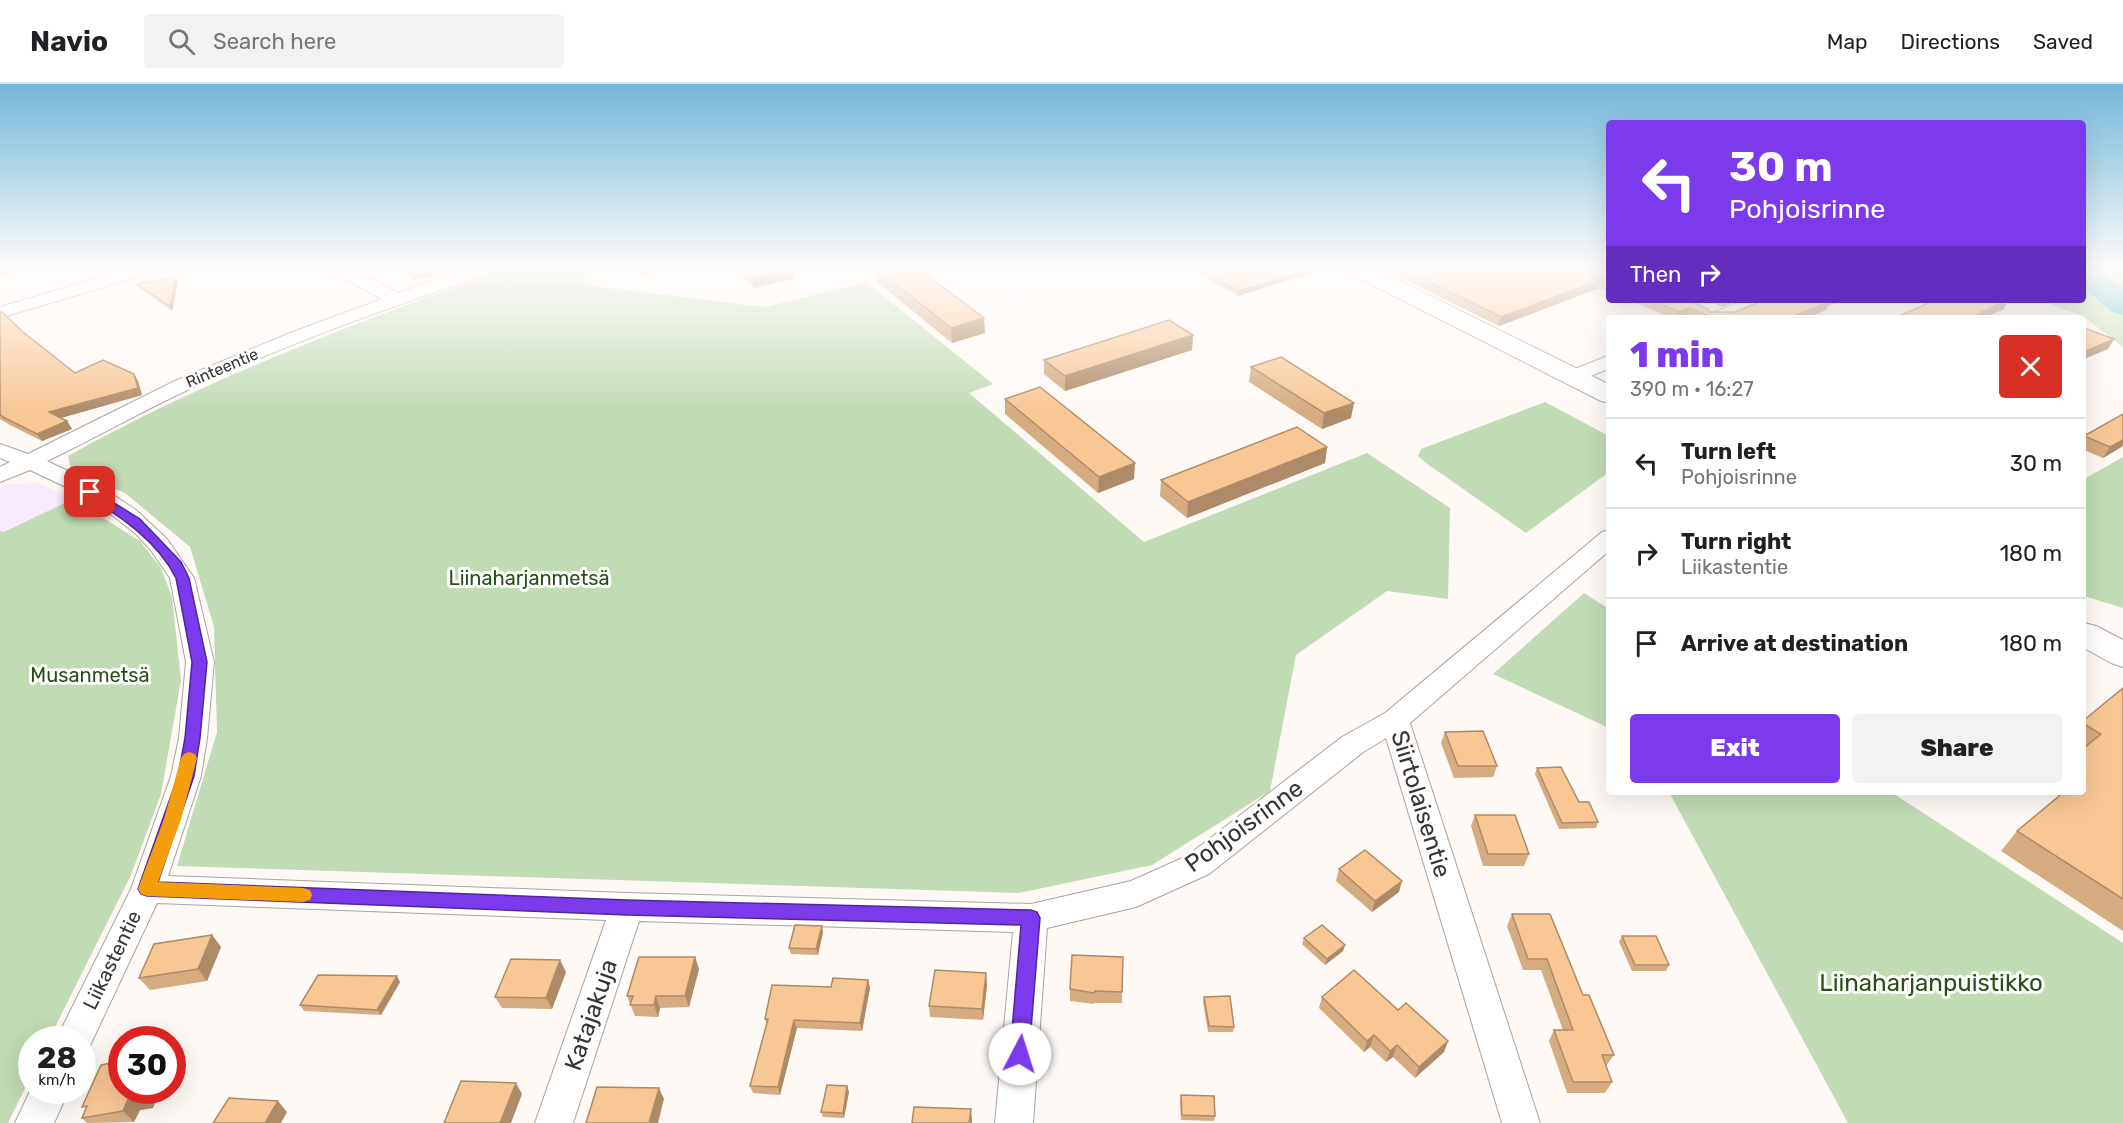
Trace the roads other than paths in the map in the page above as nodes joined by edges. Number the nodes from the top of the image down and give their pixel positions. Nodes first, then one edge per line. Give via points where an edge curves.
1 (350, 316) edge
2 (1454, 316) edge
3 (1606, 363) edge
4 (1572, 376) junction
5 (1606, 393) edge
6 (0, 450) edge
7 (28, 463) junction
8 (0, 475) edge
9 (1606, 540) edge
10 (2086, 635) edge
11 (2123, 654) edge
12 (1395, 720) junction
13 (147, 889) junction
14 (627, 907) junction
15 (1031, 918) junction
16 (81, 1026) edge
17 (43, 1104) edge
18 (34, 1123) edge
19 (554, 1123) edge
20 (1014, 1123) edge
21 (1521, 1123) edge

1 - 7 street, Rinteentie via 182,385
2 - 4 main road
3 - 4 street
4 - 5 main road
6 - 7 street, Liikastentie
7 - 8 street, Rinteentie
7 - 13 street, Liikastentie via 54,472 135,521 166,552 182,578 200,662 193,738 186,776
9 - 12 street, Siirtolaisentie
10 - 11 main road
12 - 15 street, Pohjoisrinne via 1352,745 1198,865 1136,892
12 - 21 street, Siirtolaisentie
13 - 14 street, Pohjoisrinne
13 - 16 street, Liikastentie
14 - 15 street, Pohjoisrinne
14 - 19 street, Katajakuja
15 - 20 street
17 - 18 street

